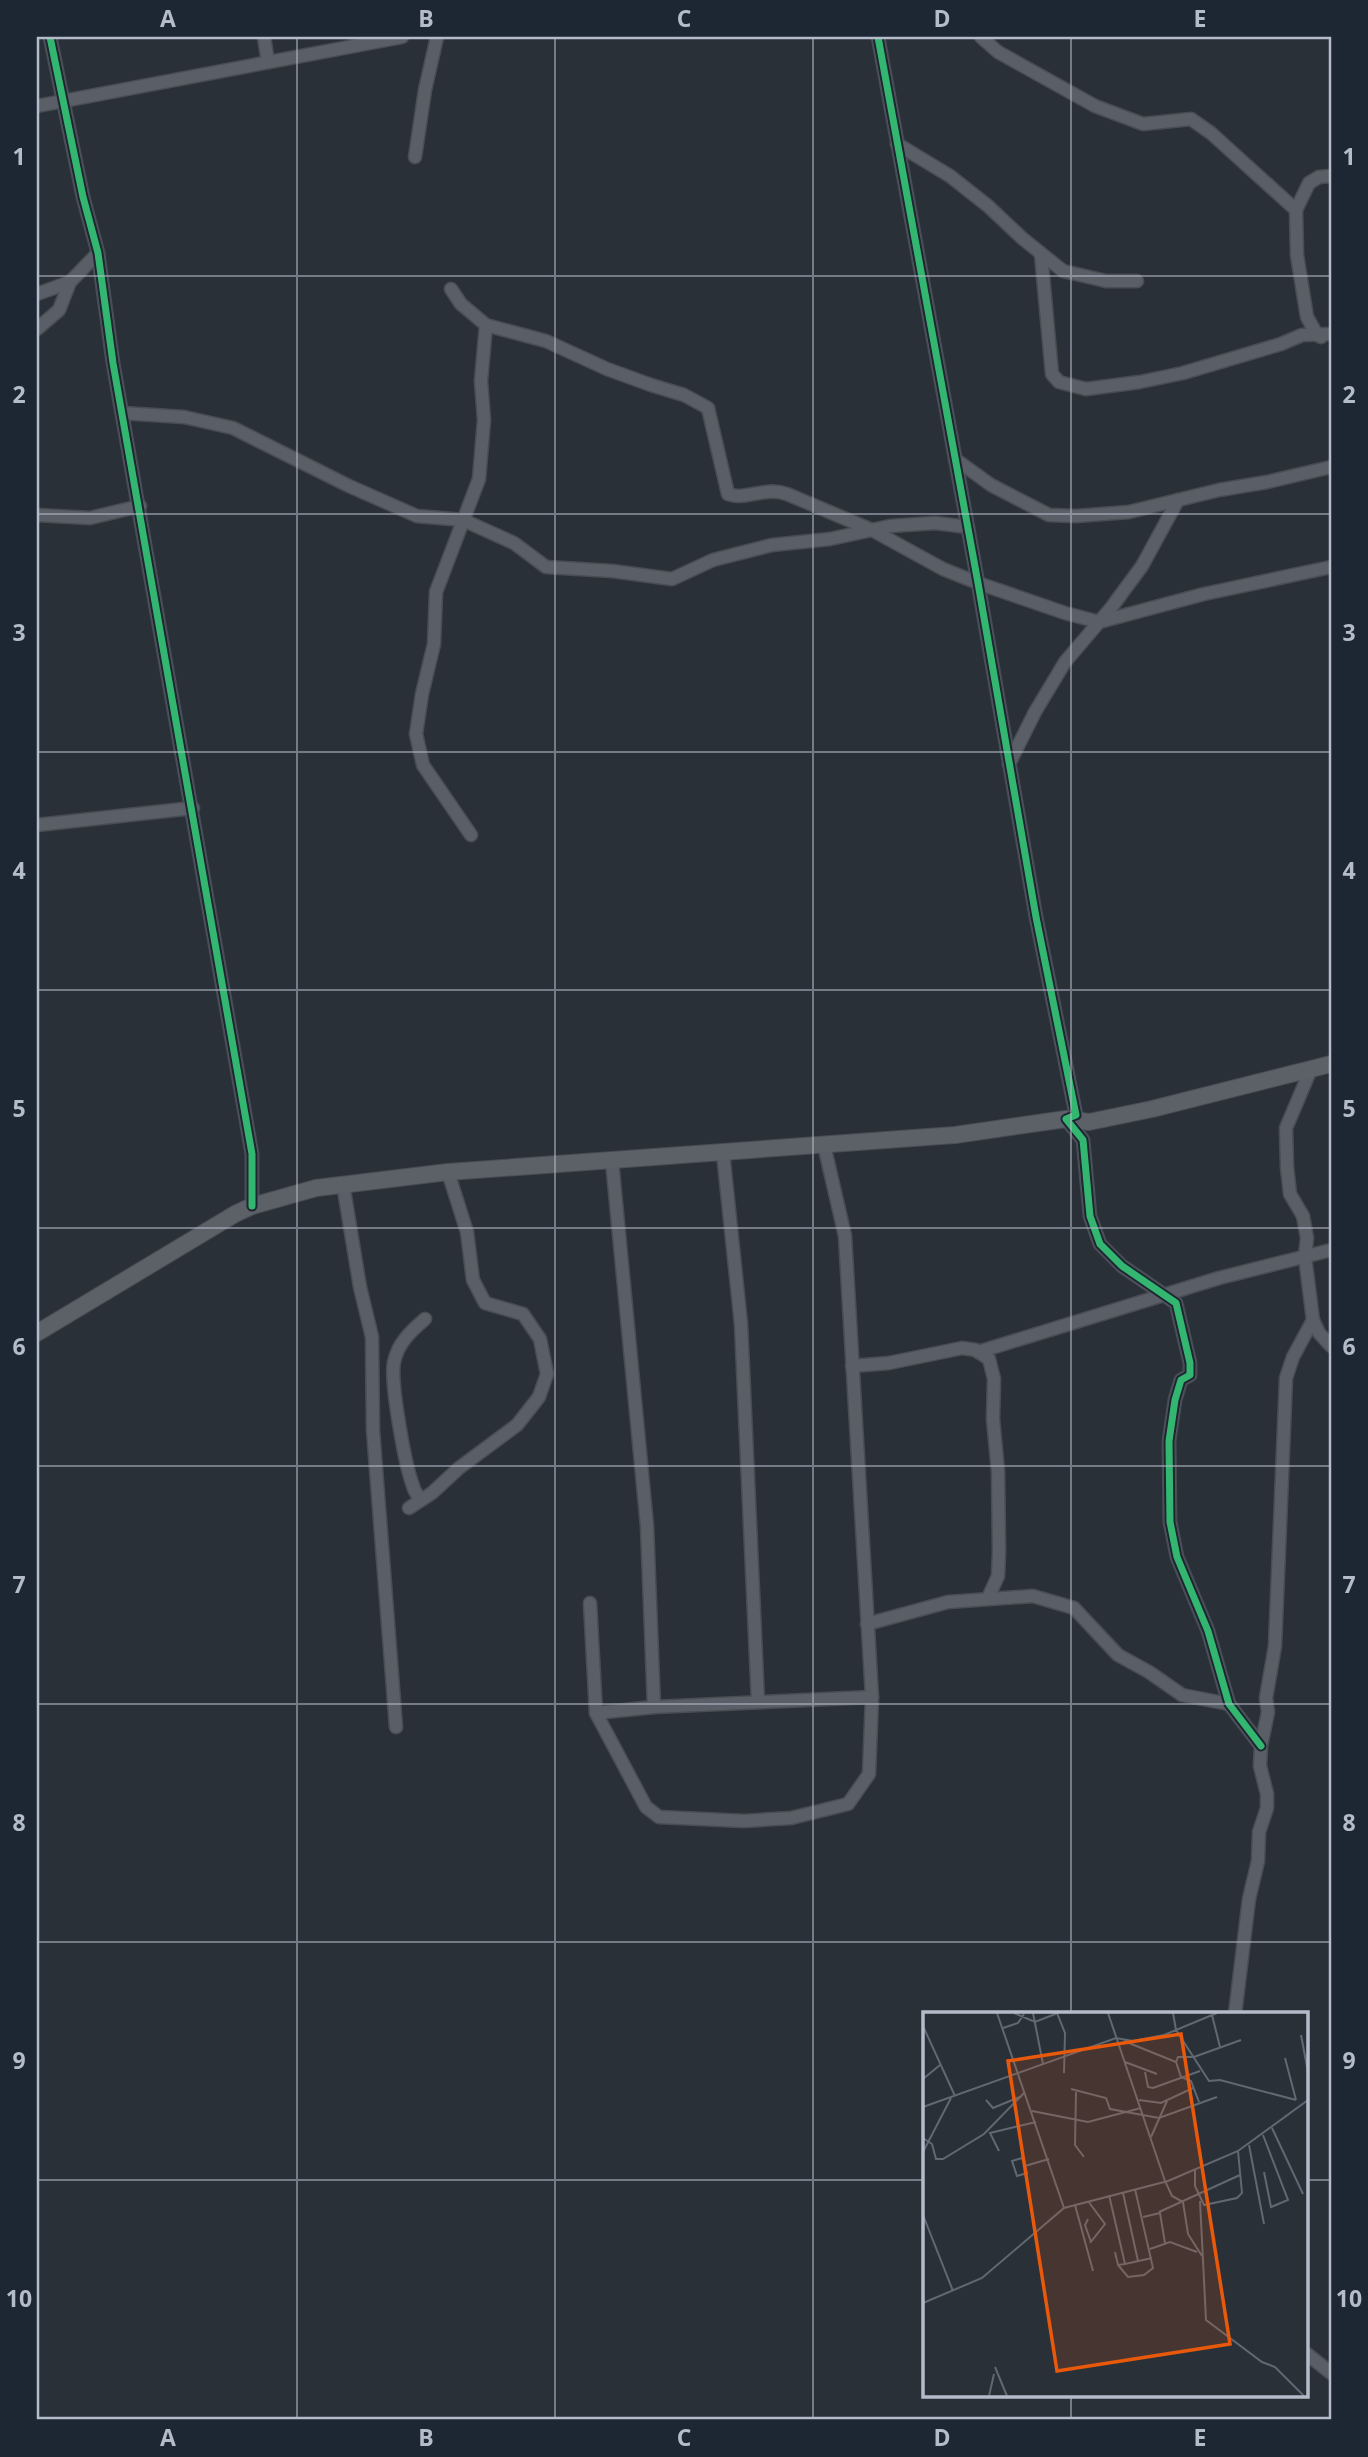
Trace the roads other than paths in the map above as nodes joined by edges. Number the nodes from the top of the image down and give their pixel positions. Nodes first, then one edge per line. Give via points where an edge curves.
1 (50, 37) edge
2 (264, 37) edge
3 (402, 37) edge
4 (437, 37) edge
5 (878, 37) edge
6 (981, 37) edge
7 (268, 62) junction
8 (62, 102) junction
9 (37, 106) edge
10 (897, 144) junction
11 (415, 157) dead end
12 (1331, 176) edge
13 (1296, 210) junction
14 (98, 253) junction
15 (1041, 254) junction
16 (1137, 281) dead end
17 (70, 282) junction
18 (451, 289) dead end
19 (37, 294) edge
20 (486, 324) junction
21 (37, 329) edge
22 (1331, 334) edge
23 (1317, 335) junction
24 (1331, 341) edge
25 (122, 413) junction
26 (955, 459) junction
27 (1331, 467) edge
28 (1178, 500) junction
29 (140, 506) junction
30 (37, 514) edge
31 (463, 520) junction
32 (968, 527) junction
33 (872, 530) junction
34 (1331, 567) edge
35 (978, 583) junction
36 (1099, 621) junction
37 (1009, 764) junction
38 (193, 808) junction
39 (37, 825) edge
40 (471, 835) dead end
41 (1331, 1064) edge
42 (1311, 1069) junction
43 (1066, 1119) junction
44 (824, 1145) junction
45 (723, 1153) junction
46 (612, 1161) junction
47 (448, 1172) junction
48 (343, 1184) junction
49 (252, 1206) junction
50 (1331, 1250) edge
51 (1305, 1257) junction
52 (1161, 1295) junction
53 (425, 1319) dead end
54 (1313, 1320) junction
55 (37, 1333) edge
56 (1331, 1346) edge
57 (978, 1352) junction
58 (852, 1366) junction
59 (421, 1500) junction
60 (409, 1508) dead end
61 (988, 1598) junction
62 (590, 1603) dead end
63 (867, 1624) junction
64 (872, 1697) junction
65 (758, 1702) junction
66 (1229, 1704) junction
67 (654, 1707) junction
68 (596, 1713) junction
69 (396, 1727) dead end
70 (1261, 1746) junction
71 (1235, 2012) edge
72 (1308, 2355) edge
73 (1331, 2373) edge

1 - 8 street
2 - 7 street
3 - 7 street
4 - 11 street
5 - 10 street
6 - 13 street via 998,52 1095,106 1143,124 1191,119
7 - 8 street
8 - 9 street
8 - 14 street
10 - 15 street via 950,176
10 - 26 street
12 - 13 street via 1309,183
13 - 23 street via 1297,255 1307,317
14 - 17 street
14 - 25 street
15 - 16 street via 1063,271 1106,281
15 - 23 street via 1052,374 1059,382 1086,389 1140,382 1302,335
17 - 19 street
17 - 21 street via 59,310
18 - 20 street via 461,304
20 - 31 street via 479,479
20 - 33 street via 546,341 607,369 684,394 708,408 728,494 735,497 775,490
22 - 23 street
23 - 24 street
25 - 29 street
25 - 31 street via 184,416 233,428 417,516
26 - 28 street via 991,485 1049,515 1129,512
26 - 32 street
27 - 28 street
28 - 36 street via 1142,566
29 - 30 street via 90,517
29 - 38 street
31 - 33 street via 514,544 546,567 672,579 713,559
31 - 40 street via 436,592 434,644 416,734 423,765
32 - 33 street via 935,523
32 - 35 street
33 - 35 street
34 - 36 street
35 - 36 street via 1065,614
35 - 37 street
36 - 37 street via 1065,662
37 - 43 street via 1076,1115
38 - 39 street
38 - 49 street via 252,1154
41 - 42 main road
42 - 43 main road via 1114,1117 1089,1122
42 - 51 street via 1286,1128 1290,1194 1303,1216
43 - 44 main road via 955,1135
43 - 52 street via 1083,1140 1090,1216 1100,1244
44 - 45 main road
44 - 58 street via 845,1236
45 - 46 main road
45 - 65 street via 741,1324
46 - 47 main road
46 - 67 street via 647,1526
47 - 48 main road
47 - 59 street via 467,1232 473,1280 485,1303 523,1314 540,1339 547,1374 539,1397 517,1425
48 - 49 main road
48 - 69 street via 372,1336 373,1430
49 - 55 main road
50 - 51 street
51 - 52 street
51 - 54 street
52 - 57 street
52 - 66 street via 1176,1303 1190,1363 1190,1375 1181,1380 1175,1399 1169,1440 1170,1522 1177,1557 1208,1631
53 - 59 street via 405,1336 394,1363 406,1462
54 - 56 street
54 - 70 street via 1286,1378 1275,1646
57 - 58 street via 962,1349
57 - 61 street via 989,1359 994,1379 998,1471 999,1576
58 - 63 street
59 - 60 street
61 - 63 street via 948,1602
61 - 66 street via 1033,1596 1074,1608 1118,1656 1182,1695
62 - 68 street
63 - 64 street
64 - 65 street
64 - 68 street via 869,1774 848,1804 791,1818 744,1821 659,1817 646,1807
65 - 67 street
66 - 70 street
67 - 68 street
70 - 71 street via 1259,1766 1267,1808 1259,1832
72 - 73 street

